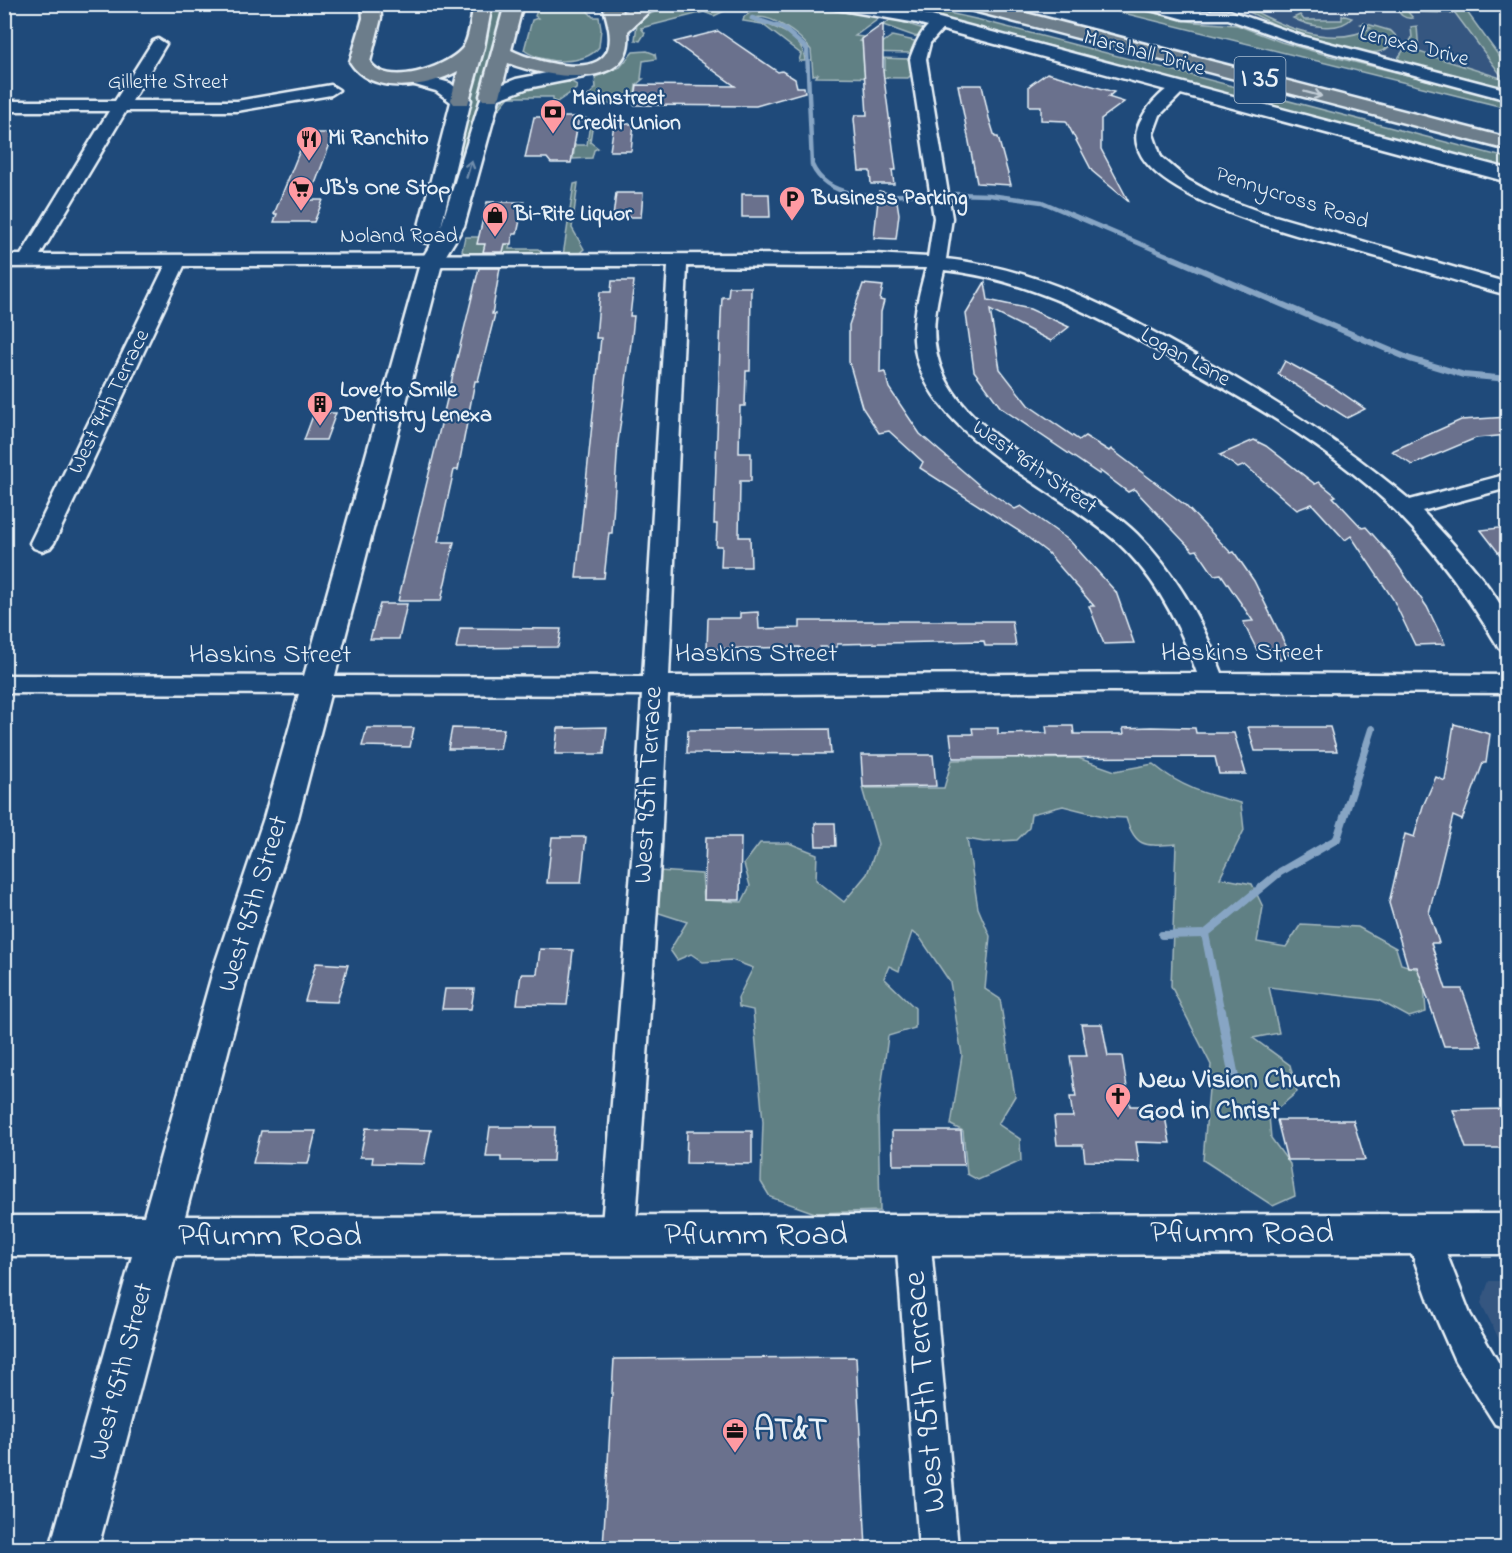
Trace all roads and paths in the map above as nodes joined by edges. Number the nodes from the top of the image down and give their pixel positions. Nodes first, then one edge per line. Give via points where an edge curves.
1 (483, 4) edge
2 (514, 4) edge
3 (612, 4) edge
4 (617, 4) edge
5 (836, 4) edge
6 (945, 4) edge
7 (968, 4) edge
8 (1034, 4) edge
9 (1136, 4) edge
10 (648, 5) edge
11 (376, 9) edge
12 (1224, 10) edge
13 (1012, 16) junction
14 (939, 24) junction
15 (618, 31) junction
16 (158, 44) dead end
17 (475, 47) junction
18 (500, 52) junction
19 (577, 73) junction
20 (415, 79) junction
21 (1179, 88) junction
22 (331, 90) dead end
23 (1508, 94) edge
24 (490, 96) junction
25 (461, 100) junction
26 (4, 105) edge
27 (120, 105) junction
28 (1508, 125) edge
29 (1508, 144) edge
30 (1508, 176) edge
31 (432, 260) junction
32 (678, 260) junction
33 (4, 261) edge
34 (27, 261) junction
35 (177, 261) junction
36 (937, 263) junction
37 (1508, 289) edge
38 (1508, 481) edge
39 (1406, 508) junction
40 (42, 543) dead end
41 (1508, 642) edge
42 (1213, 683) junction
43 (4, 684) edge
44 (318, 684) junction
45 (655, 684) junction
46 (1508, 684) edge
47 (1422, 1234) junction
48 (1508, 1234) edge
49 (913, 1235) junction
50 (4, 1236) edge
51 (159, 1236) junction
52 (618, 1237) junction
53 (1508, 1411) edge
54 (74, 1548) edge
55 (939, 1548) edge

1 - 17 main road, West 95th Street
2 - 18 main road, West 95th Street
3 - 15 main road
4 - 10 main road
5 - 14 main road, Marshall Drive
6 - 13 main road
7 - 13 main road, I 35
8 - 28 main road, I 35
9 - 12 street, Lenexa Drive via 1185,15
10 - 15 main road
11 - 20 main road via 360,62 362,69 385,78
12 - 23 street, Lenexa Drive via 1300,40
13 -> 29 main road, I 35
14 - 21 main road, Marshall Drive
14 - 36 street, West 96th Street via 923,42 918,59 942,204 943,233
15 - 19 main road via 617,51 608,61
16 - 27 street
17 - 20 main road via 444,72
17 - 25 main road, West 95th Street
18 - 19 main road via 517,62
18 - 24 main road, West 95th Street
19 - 24 main road via 523,83
20 - 25 main road via 443,87
21 - 30 main road, Marshall Drive
21 - 37 street, Pennycross Road via 1156,109 1145,133 1153,157 1186,187 1251,214
22 - 27 street, Gillette Street via 237,106
31 -> 24 main road, West 95th Street via 453,226
25 - 31 main road, West 95th Street via 430,226
26 - 27 street, Gillette Street
27 - 34 street
31 - 32 street, Noland Road
31 - 35 street, Noland Road
31 - 44 main road, West 95th Street
32 - 36 street, Noland Road
32 - 45 street, West 95th Terrace
33 - 34 street, Noland Road
34 - 35 street, Noland Road
35 - 40 street, West 94th Terrace
36 - 39 street, Logan Lane via 1031,282 1102,312 1305,427 1366,472
36 - 42 street, West 96th Street via 925,330 927,357 945,396 979,432 1095,510 1128,538 1158,572 1185,613
38 - 39 street
39 - 41 street, Logan Lane via 1448,554
42 - 45 street, Haskins Street
42 - 46 street, Haskins Street
43 - 44 street, Haskins Street
44 - 45 street, Haskins Street
44 - 51 main road, West 95th Street via 281,818 233,964
45 - 52 street, West 95th Terrace
47 - 48 main road, Pflumm Road
47 - 49 main road, Pflumm Road
47 - 53 street via 1455,1325 1474,1364
49 - 52 main road, Pflumm Road
49 - 55 street, West 95th Terrace
50 - 51 main road, Pflumm Road
51 - 52 main road, Pflumm Road
51 - 54 main road, West 95th Street

